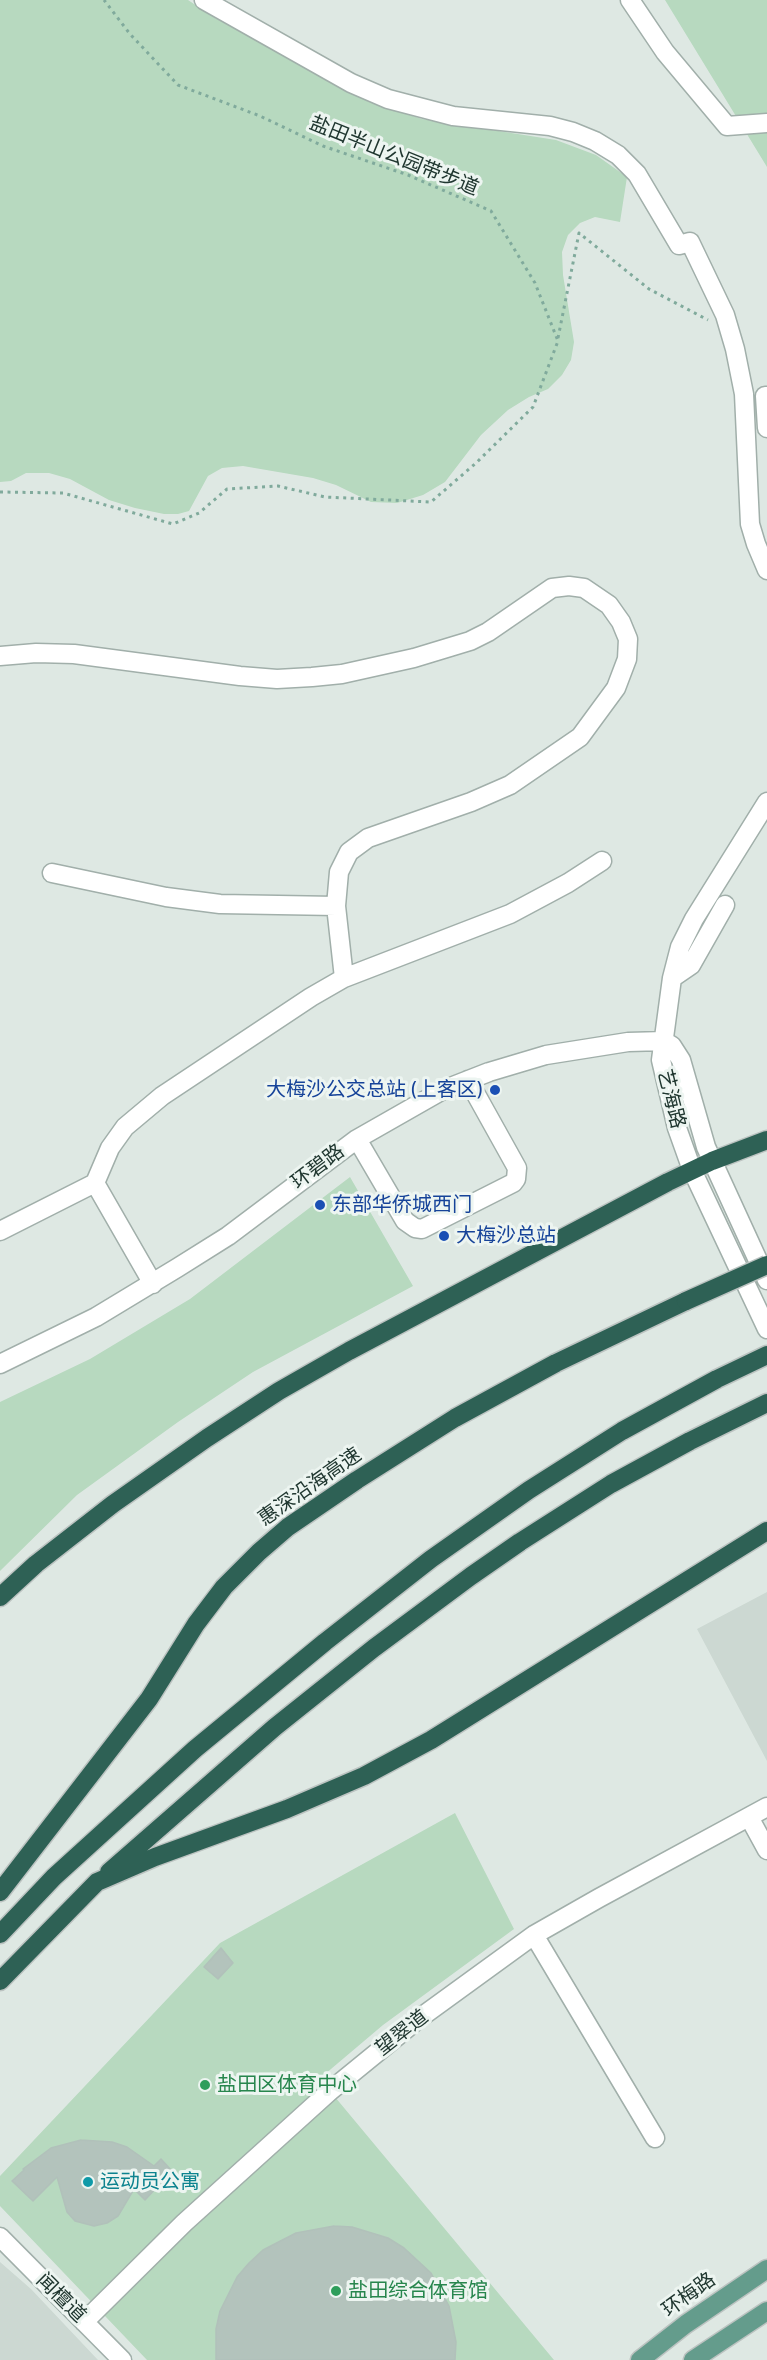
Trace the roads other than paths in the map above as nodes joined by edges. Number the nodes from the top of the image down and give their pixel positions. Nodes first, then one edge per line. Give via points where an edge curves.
1 (204, 0) edge
2 (630, 0) edge
3 (767, 123) edge
4 (767, 396) edge
5 (767, 428) edge
6 (767, 570) edge
7 (0, 656) edge
8 (767, 802) edge
9 (603, 861) dead end
10 (52, 873) dead end
11 (725, 905) dead end
12 (336, 906) junction
13 (344, 978) junction
14 (672, 978) junction
15 (664, 1041) junction
16 (468, 1080) junction
17 (357, 1139) junction
18 (767, 1140) edge
19 (712, 1161) junction
20 (692, 1170) junction
21 (95, 1183) junction
22 (0, 1231) edge
23 (767, 1264) edge
24 (767, 1280) edge
25 (153, 1284) junction
26 (767, 1329) edge
27 (767, 1355) edge
28 (0, 1364) edge
29 (767, 1403) edge
30 (767, 1531) edge
31 (0, 1597) edge
32 (767, 1807) edge
33 (749, 1817) junction
34 (767, 1850) edge
35 (97, 1882) junction
36 (0, 1892) edge
37 (0, 1934) edge
38 (534, 1935) junction
39 (0, 1981) edge
40 (655, 2138) dead end
41 (0, 2237) edge
42 (767, 2269) edge
43 (767, 2311) edge
44 (84, 2322) junction
45 (122, 2360) edge
46 (640, 2360) edge
47 (693, 2360) edge

1 - 6 street via 351,83 388,99 453,116 573,132 618,155 637,174 679,245 690,242 718,297 730,332 746,408 750,524
2 - 3 street via 665,52 728,126
4 - 5 street
7 - 12 street via 74,654 240,676 312,677 414,658 470,641 552,588 584,588 609,605 628,639 627,659 616,688 580,737 510,785 368,838 349,852 339,872
8 - 14 street via 694,919 680,947
9 - 13 street via 510,914
10 - 12 street via 220,904
11 - 14 street via 691,965
12 - 13 street
13 - 21 street via 162,1096 125,1127 110,1148
14 - 15 street
15 - 16 street, 环碧路 via 628,1041 564,1051
15 - 19 street, 艺海路 via 681,1060
15 - 20 street, 艺海路 via 662,1068
16 - 17 street, 环碧路 via 420,1102
16 - 17 street via 517,1168 513,1183 422,1229 415,1228 405,1221
17 - 25 street, 环碧路 via 228,1236
18 - 19 highway
19 - 20 highway
19 - 24 street, 艺海路
20 - 26 street, 艺海路
20 - 31 highway via 279,1391 113,1504
21 - 22 street
21 - 25 street
23 - 36 highway, 惠深沿海高速, bridge via 555,1363 455,1418 288,1527 224,1587 149,1699
25 - 28 street, 环碧路
27 - 37 highway via 603,1443 431,1559 195,1749 54,1877
29 - 35 highway via 611,1484 519,1542 423,1610 266,1734
30 - 35 highway via 431,1740 381,1767 325,1794
32 - 33 street, 望翠道
33 - 34 street
33 - 38 street, 望翠道
35 - 39 highway
38 - 40 street
38 - 44 street, 望翠道 via 417,2020 330,2091 183,2223
41 - 44 street, 闻檀道
42 - 46 main road, 环梅路
43 - 47 main road
44 - 45 street, 闻檀道

